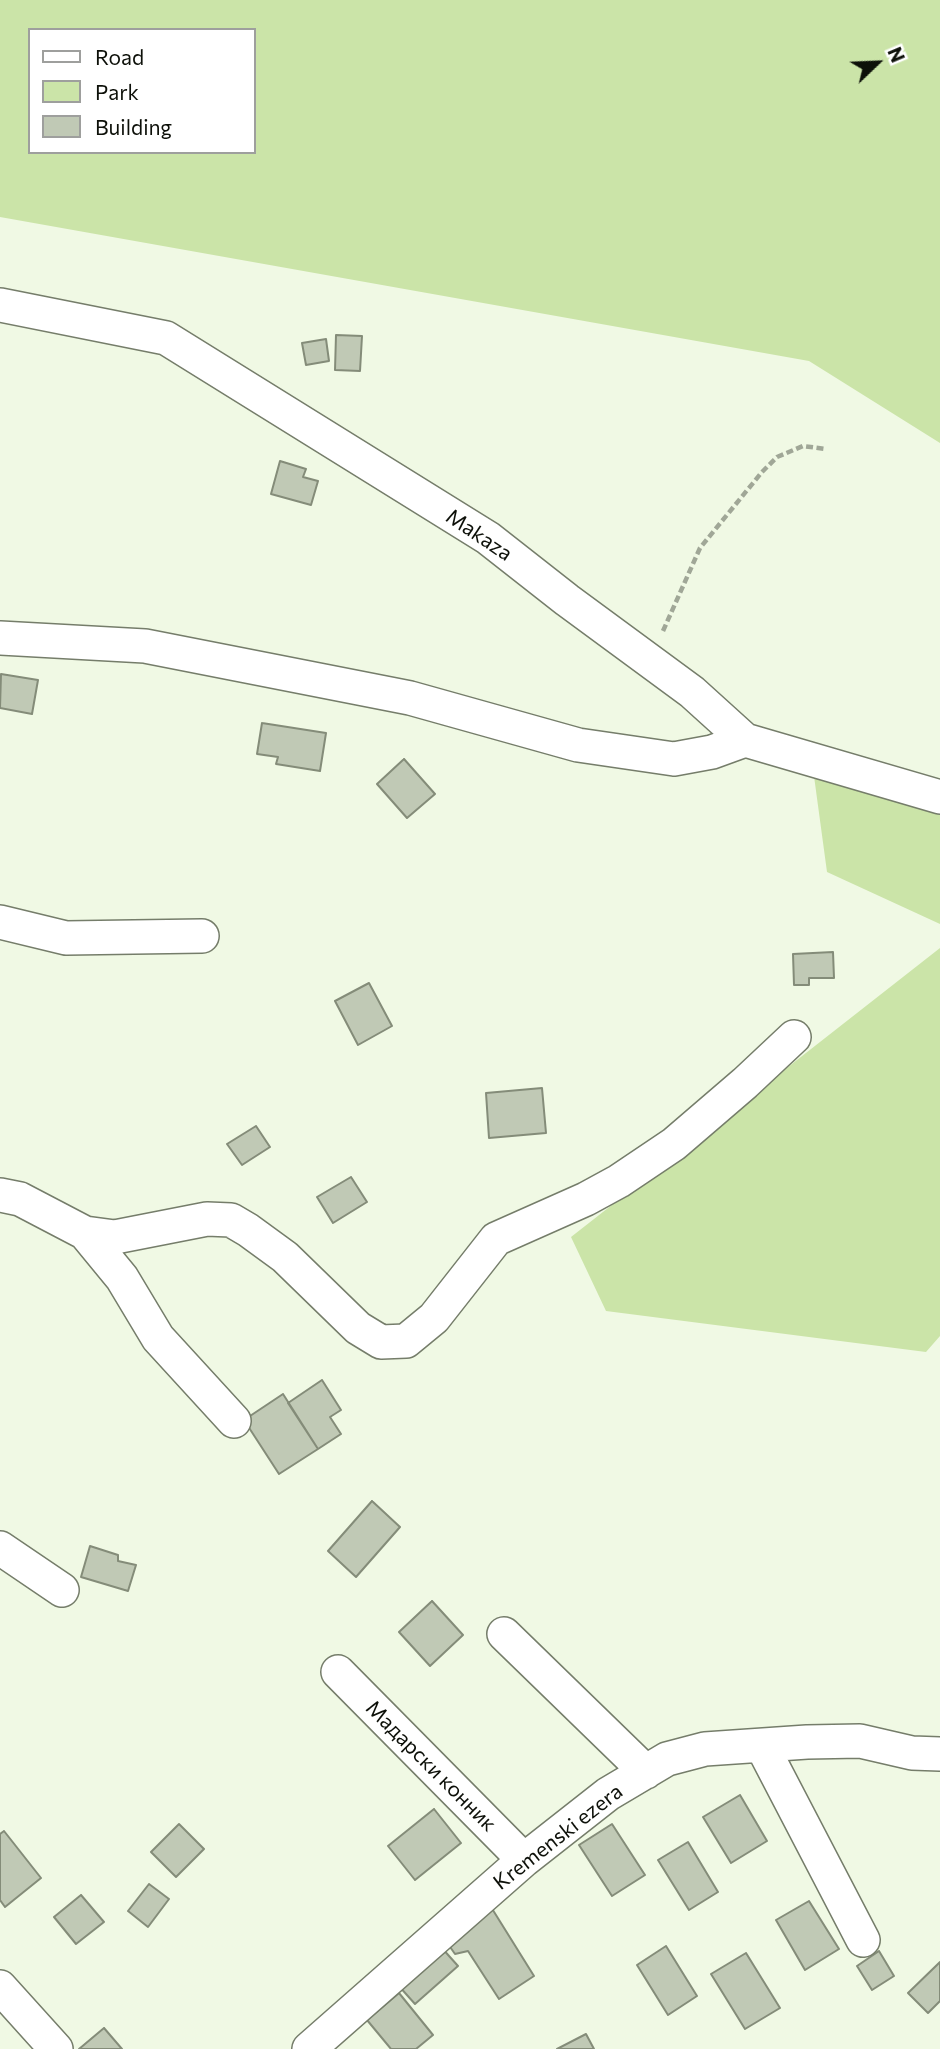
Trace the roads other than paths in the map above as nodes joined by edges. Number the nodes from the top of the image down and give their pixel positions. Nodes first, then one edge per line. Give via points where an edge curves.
1 (0, 305) edge
2 (0, 638) edge
3 (745, 740) junction
4 (940, 797) edge
5 (0, 922) edge
6 (202, 936) dead end
7 (794, 1037) dead end
8 (0, 1195) edge
9 (85, 1233) junction
10 (234, 1421) dead end
11 (0, 1548) edge
12 (62, 1590) dead end
13 (504, 1634) dead end
14 (338, 1672) dead end
15 (762, 1746) junction
16 (940, 1754) edge
17 (646, 1772) junction
18 (524, 1860) junction
19 (863, 1940) dead end
20 (0, 1987) edge
21 (56, 2049) edge
22 (309, 2049) edge

1 - 3 street, Makaza via 166,338 488,538 692,692
2 - 3 street via 145,646 410,698 578,745 674,759
3 - 4 street, Makaza
5 - 6 street via 66,938
7 - 9 street via 674,1144 620,1181 496,1239 434,1318 406,1341 381,1342 358,1328 285,1257 231,1220 207,1219 115,1237
8 - 9 street via 20,1199
9 - 10 street via 122,1278 158,1339
11 - 12 street
13 - 17 street
14 - 18 street, Мадарски конник
15 - 16 street, Kremenski ezera via 860,1741 912,1753
15 - 17 street, Kremenski ezera via 705,1749 667,1759
15 - 19 street
17 - 18 street, Kremenski ezera via 608,1794
18 - 22 street, Kremenski ezera
20 - 21 street

